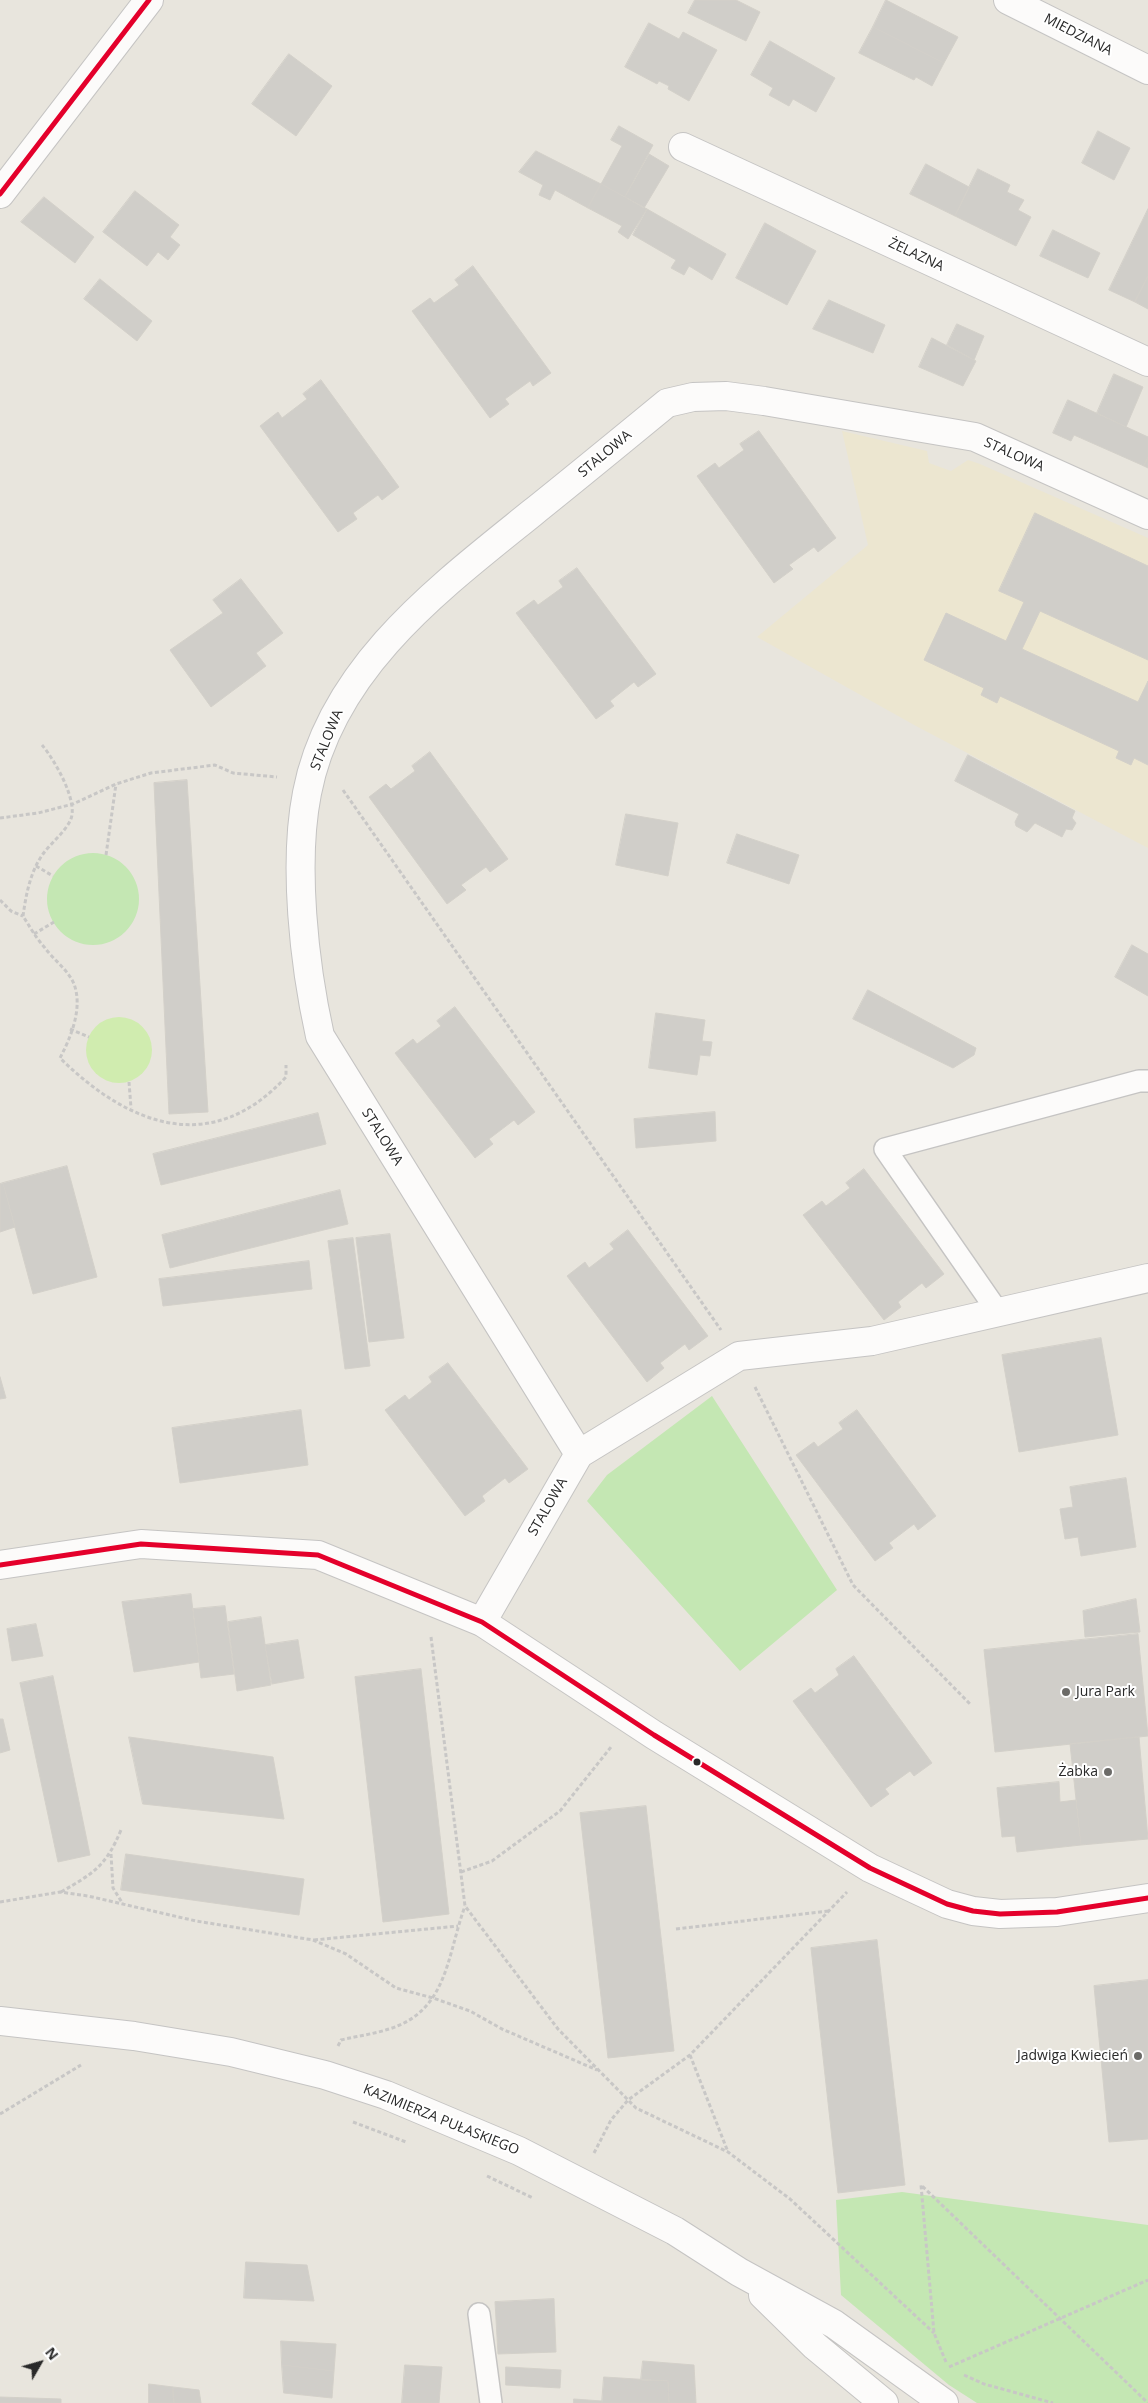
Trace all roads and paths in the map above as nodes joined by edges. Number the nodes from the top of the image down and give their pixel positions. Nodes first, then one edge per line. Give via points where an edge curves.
1 (149, 0) edge
2 (1008, 0) edge
3 (1148, 70) edge
4 (683, 147) dead end
5 (0, 194) edge
6 (1148, 362) edge
7 (1148, 516) edge
8 (42, 744) dead end
9 (318, 755) junction
10 (310, 782) junction
11 (116, 784) junction
12 (73, 804) junction
13 (0, 818) edge
14 (106, 855) dead end
15 (36, 866) junction
16 (53, 876) dead end
17 (0, 900) edge
18 (23, 916) junction
19 (54, 922) dead end
20 (34, 934) junction
21 (70, 1029) junction
22 (90, 1038) dead end
23 (286, 1065) dead end
24 (1148, 1081) edge
25 (128, 1082) dead end
26 (131, 1109) junction
27 (1148, 1278) edge
28 (998, 1312) junction
29 (739, 1356) junction
30 (579, 1454) junction
31 (0, 1565) edge
32 (426, 1599) junction
33 (482, 1622) junction
34 (971, 1705) dead end
35 (632, 1720) junction
36 (121, 1830) dead end
37 (111, 1854) junction
38 (870, 1868) junction
39 (461, 1872) junction
40 (60, 1892) junction
41 (1148, 1898) edge
42 (0, 1902) edge
43 (123, 1904) junction
44 (465, 1906) junction
45 (829, 1910) junction
46 (458, 1926) junction
47 (676, 1929) dead end
48 (314, 1940) junction
49 (433, 1998) junction
50 (2, 2021) edge
51 (341, 2040) dead end
52 (690, 2054) junction
53 (74, 2063) dead end
54 (83, 2064) dead end
55 (600, 2071) junction
56 (54, 2082) dead end
57 (628, 2100) junction
58 (0, 2114) edge
59 (348, 2120) dead end
60 (412, 2144) dead end
61 (594, 2152) dead end
62 (728, 2152) junction
63 (485, 2175) dead end
64 (537, 2200) dead end
65 (739, 2272) junction
66 (1148, 2280) edge
67 (479, 2314) dead end
68 (1062, 2319) junction
69 (934, 2333) junction
70 (948, 2367) junction
71 (491, 2403) edge
72 (884, 2403) edge
73 (944, 2403) edge
74 (1053, 2403) edge
75 (1148, 2403) edge

1 - 5 street
2 - 3 street, MIEDZIANA
4 - 6 street, ŻELAZNA
7 - 9 street, STALOWA via 975,437 726,396 693,397 666,403 444,584 378,650 348,692
8 - 12 path via 53,759
9 - 10 street, STALOWA
9 - 29 path
10 - 11 path via 233,773 215,765 151,773
10 - 30 street, STALOWA via 300,838 307,965 320,1036
11 - 12 path
11 - 14 path
12 - 13 path
12 - 15 path via 71,820
15 - 16 path
15 - 18 path via 26,894
17 - 18 path via 11,912
18 - 20 path
19 - 20 path
20 - 21 path via 73,982 78,998
21 - 22 path
21 - 26 path via 60,1058 93,1088
23 - 26 path via 286,1077 273,1091 233,1117 185,1126 161,1122
24 - 28 lane via 885,1149
25 - 26 path
27 - 28 street
28 - 29 street via 872,1341
29 - 30 street
29 - 34 path via 853,1585
30 - 33 street, STALOWA
31 - 32 street via 141,1544 318,1555
32 - 33 street
32 - 39 path
33 - 35 street
35 - 38 street
35 - 39 path via 560,1811 492,1861
36 - 37 path
37 - 40 path via 91,1874
37 - 43 path via 113,1888
38 - 41 street via 947,1904 1000,1914 1057,1912
38 - 45 path
39 - 44 path
40 - 42 path
40 - 43 path
43 - 48 path via 196,1921
44 - 46 path
44 - 55 path via 558,2029
45 - 47 path
45 - 52 path
46 - 48 path
46 - 49 path via 443,1981
48 - 49 path via 346,1954 396,1988
49 - 51 path via 427,2007 408,2021 388,2030
49 - 55 path
50 - 65 street, KAZIMIERZA PUŁASKIEGO via 134,2036 231,2052 325,2075 386,2095 520,2151 675,2231
52 - 57 path
52 - 62 path
53 - 54 path
55 - 57 path
56 - 58 path
57 - 61 path via 611,2120
57 - 62 path via 636,2108
59 - 60 path
62 - 69 path via 790,2199
63 - 64 path
65 - 72 street, KAZIMIERZA PUŁASKIEGO via 815,2346
65 - 73 street, KAZIMIERZA PUŁASKIEGO via 834,2324
66 - 68 path
67 - 71 lane
68 - 69 path via 921,2185
68 - 70 path
68 - 75 path
69 - 70 path
70 - 74 path via 984,2384

